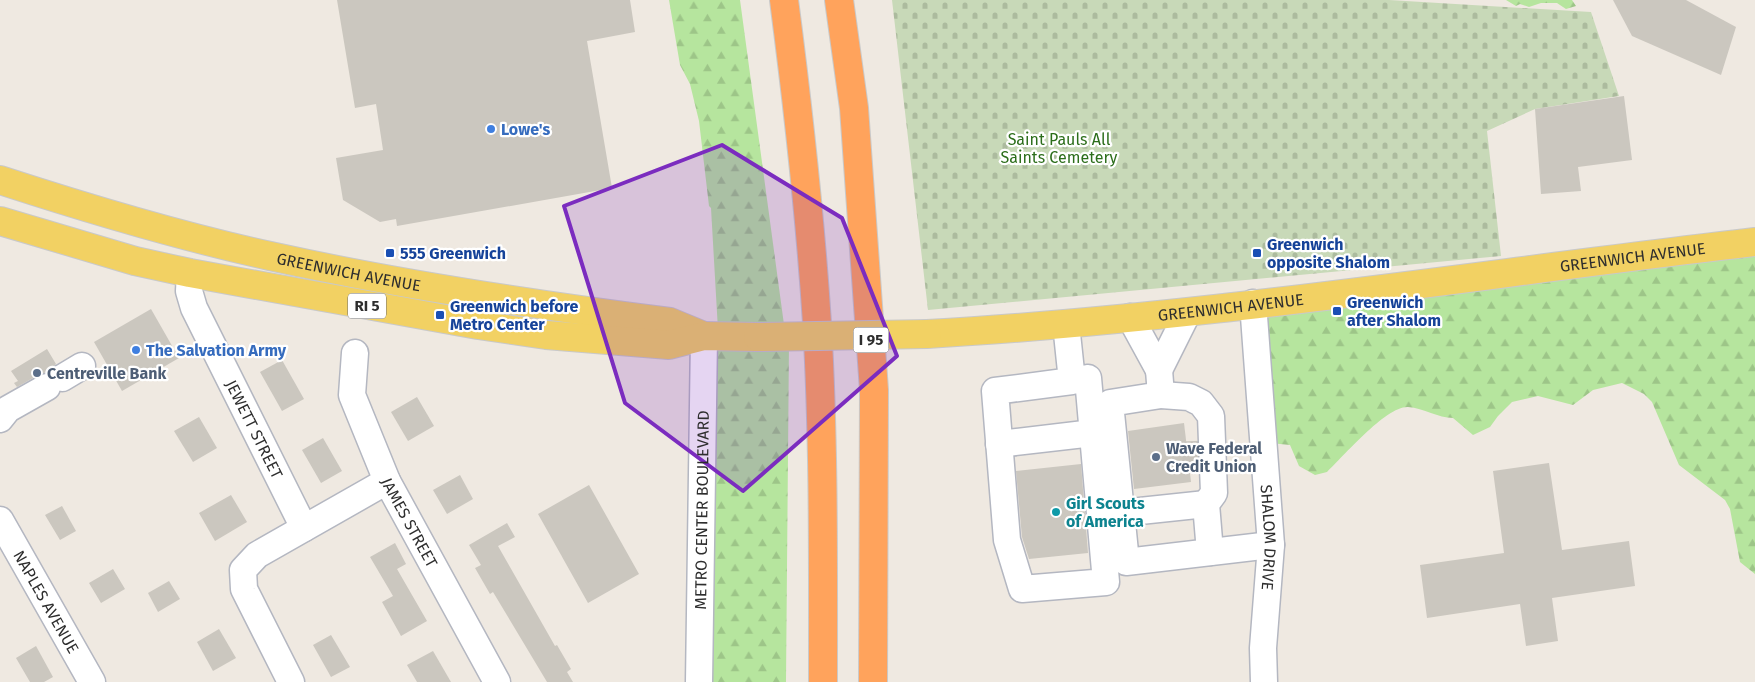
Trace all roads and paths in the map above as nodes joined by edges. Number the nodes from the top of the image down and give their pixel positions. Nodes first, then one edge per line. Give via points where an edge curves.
1 (784, 0) edge
2 (839, 0) edge
3 (0, 180) edge
4 (0, 222) edge
5 (197, 238) junction
6 (1755, 242) edge
7 (190, 273) junction
8 (1253, 303) junction
9 (1188, 312) junction
10 (1130, 317) junction
11 (1066, 324) junction
12 (704, 336) junction
13 (355, 353) dead end
14 (1160, 370) junction
15 (64, 377) dead end
16 (1072, 381) junction
17 (1161, 396) junction
18 (0, 419) edge
19 (1212, 422) junction
20 (1093, 433) junction
21 (1195, 442) tunnel mouth
22 (999, 444) junction
23 (1196, 471) tunnel mouth
24 (387, 481) junction
25 (1210, 499) junction
26 (1121, 513) junction
27 (0, 520) edge
28 (304, 528) junction
29 (1272, 546) junction
30 (1210, 552) junction
31 (92, 682) edge
32 (292, 682) edge
33 (497, 682) edge
34 (699, 682) edge
35 (823, 682) edge
36 (873, 682) edge
37 (1264, 682) edge

1 - 35 highway via 800,126 817,325 822,461
2 - 36 highway, I 95 via 854,108 874,390
3 - 5 main road, GREENWICH AVENUE / RI 5
4 - 7 main road, GREENWICH AVENUE / RI 5 via 135,261
5 - 7 main road
5 - 12 main road, GREENWICH AVENUE / RI 5 via 385,279 670,322
6 - 8 main road, GREENWICH AVENUE / RI 5
7 - 12 main road, GREENWICH AVENUE / RI 5 via 546,335 669,345
7 - 28 street, JEWETT STREET via 194,308
8 - 9 main road, GREENWICH AVENUE / RI 5
8 - 29 street, SHALOM DRIVE
9 - 10 main road, GREENWICH AVENUE / RI 5
9 - 14 street
10 - 11 main road, GREENWICH AVENUE / RI 5
10 - 14 street
11 - 12 main road, GREENWICH AVENUE / RI 5, bridge via 928,334
11 - 16 street
12 - 34 street, METRO CENTER BOULEVARD
13 - 24 street, JAMES STREET via 352,395
14 - 17 street
15 - 18 street via 8,409
16 - 20 street via 1088,378
16 - 22 street via 995,391
17 - 19 street via 1188,397 1201,403 1212,416
17 - 26 street via 1110,403
19 - 21 street via 1195,432
19 - 25 street
20 - 22 street
20 - 22 street via 1106,582 1022,589 1007,540
23 - 25 street via 1196,482
24 - 28 street
24 - 33 street, JAMES STREET
25 - 26 street
25 - 30 street
26 - 30 street via 1126,562
27 - 31 street, NAPLES AVENUE
28 - 32 street via 257,555 243,570 244,589
29 - 30 street
29 - 37 street, SHALOM DRIVE via 1263,648

